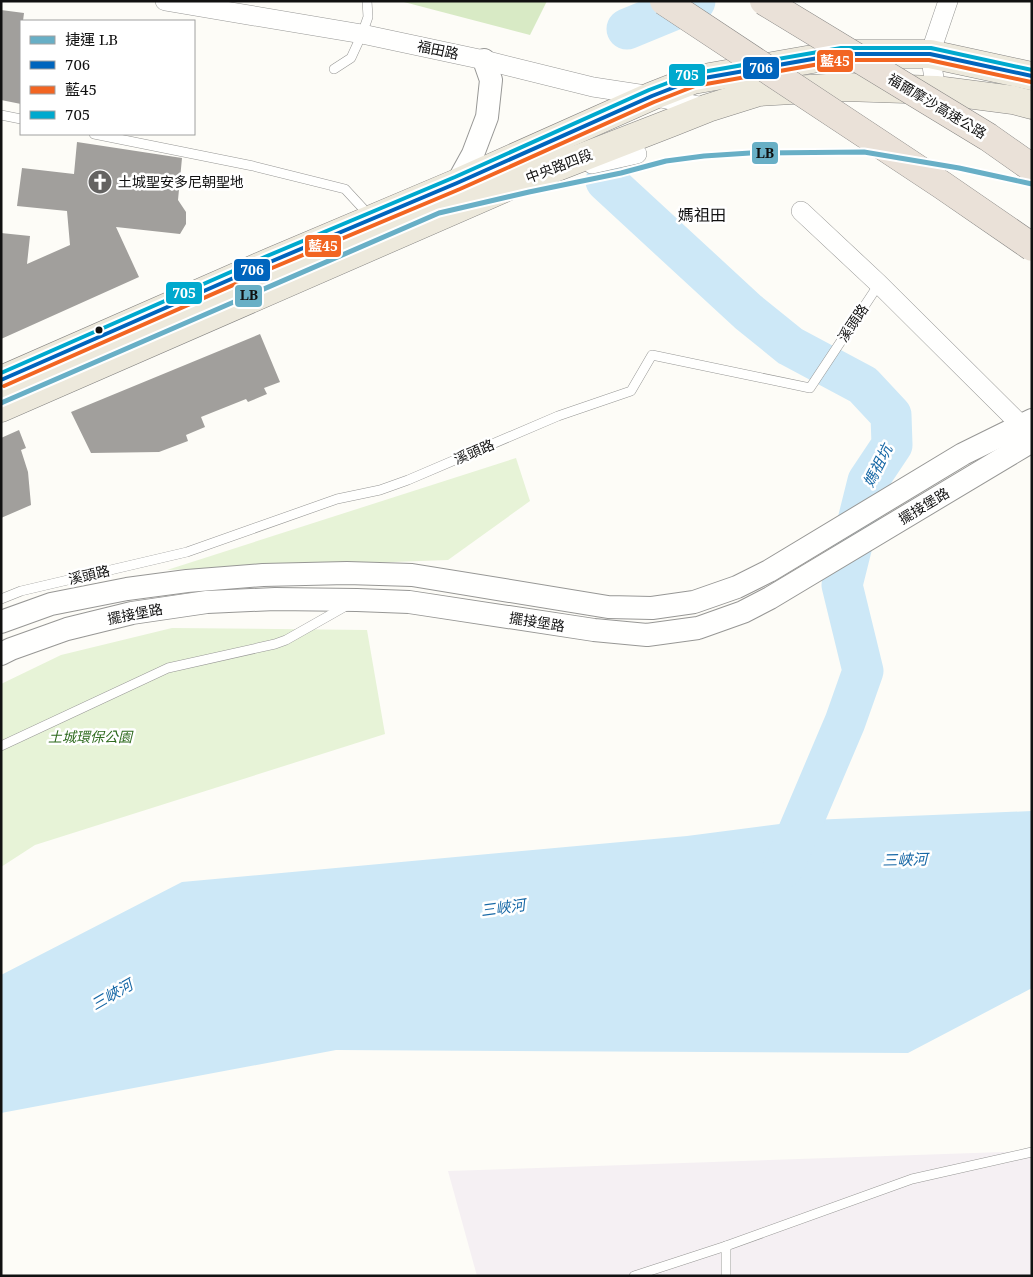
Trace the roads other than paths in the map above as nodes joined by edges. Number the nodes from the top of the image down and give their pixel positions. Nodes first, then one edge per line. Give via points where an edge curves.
1 (165, 1) edge
2 (664, 1) edge
3 (764, 1) edge
4 (948, 1) edge
5 (367, 2) edge
6 (365, 26) junction
7 (930, 54) junction
8 (484, 60) junction
9 (334, 69) dead end
10 (1032, 76) edge
11 (936, 90) junction
12 (652, 96) junction
13 (1032, 105) edge
14 (708, 108) junction
15 (1, 115) edge
16 (20, 119) edge
17 (99, 135) edge
18 (637, 154) dead end
19 (547, 163) junction
20 (1032, 168) edge
21 (457, 183) junction
22 (801, 211) dead end
23 (380, 229) junction
24 (1032, 248) edge
25 (877, 288) junction
26 (1, 380) edge
27 (1, 408) edge
28 (1029, 431) edge
29 (1, 599) edge
30 (357, 600) junction
31 (1, 622) edge
32 (1, 654) edge
33 (1, 746) edge
34 (1032, 1152) edge
35 (726, 1246) junction
36 (634, 1276) edge
37 (726, 1276) edge

1 - 6 street, 福田路
2 - 24 highway, bridge via 934,179
3 - 20 highway, 福爾摩沙高速公路, bridge via 988,137
4 - 7 street
5 - 6 lane
6 - 8 street, 福田路
6 - 9 lane via 351,58
7 - 10 main road, 中央路四段
7 - 11 street
7 - 12 main road, 中央路四段 via 841,54 693,80
8 - 12 street, 福田路 via 593,87
8 - 21 street via 491,80 487,117 473,154
11 - 13 main road, 中央路四段
11 - 14 main road, 中央路四段 via 844,87 759,92
12 - 14 street, 福田路
12 - 19 main road, 中央路四段
14 - 19 main road, 中央路四段
15 - 16 lane
17 - 23 lane via 253,166 345,190
18 - 19 street
19 - 21 main road, 中央路四段
19 - 23 main road, 中央路四段 via 516,182
21 - 23 main road, 中央路四段
22 - 25 street
23 - 26 main road, 中央路四段
23 - 27 main road, 中央路四段
25 - 28 street
25 - 29 lane, 溪頭路 via 810,388 652,355 631,391 558,416 408,480 337,499 187,552 21,591
28 - 30 street, 擺接堡路 via 979,473 770,598 743,612 698,628 647,635 409,602
28 - 31 street, 擺接堡路 via 963,454 769,571 737,587 694,602 652,608 608,606 412,575 263,575 127,589 51,604
30 - 32 street, 擺接堡路 via 207,602 132,613 67,629
30 - 33 lane via 286,640 168,668
34 - 35 lane via 912,1179
35 - 36 lane
35 - 37 lane

